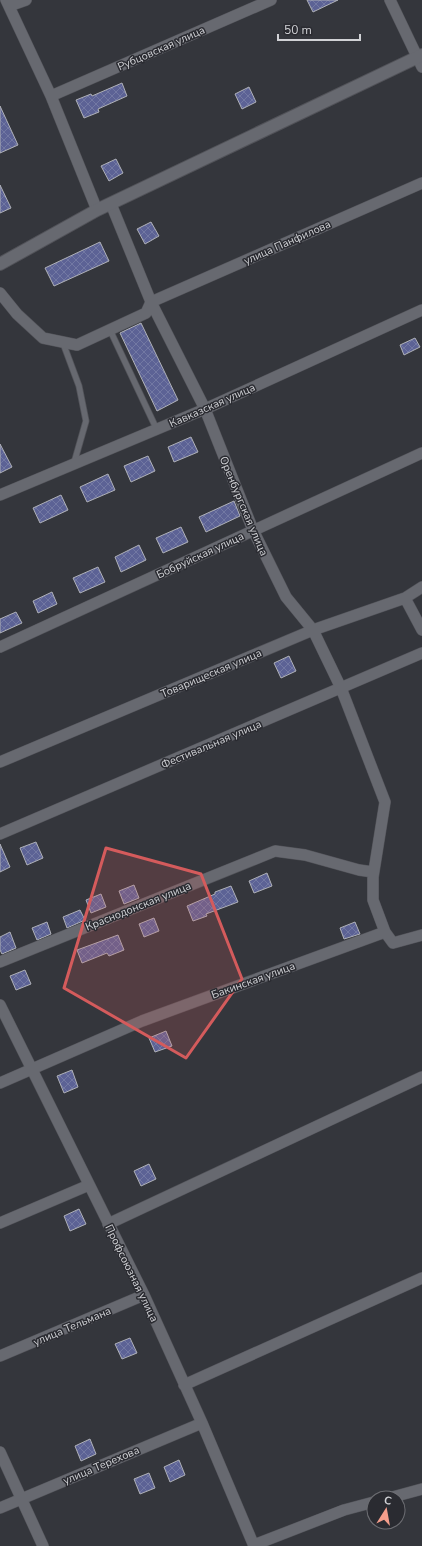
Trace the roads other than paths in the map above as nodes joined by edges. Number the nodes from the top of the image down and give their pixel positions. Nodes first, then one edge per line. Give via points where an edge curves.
1 (26, 0) edge
2 (271, 0) edge
3 (390, 0) edge
4 (7, 3) edge
5 (420, 59) edge
6 (51, 96) junction
7 (422, 183) edge
8 (111, 204) junction
9 (97, 210) junction
10 (0, 264) edge
11 (0, 293) edge
12 (151, 302) junction
13 (422, 310) edge
14 (110, 330) junction
15 (63, 342) junction
16 (205, 409) junction
17 (157, 430) junction
18 (422, 453) edge
19 (74, 464) junction
20 (0, 495) edge
21 (252, 530) junction
22 (422, 587) edge
23 (405, 598) junction
24 (313, 630) junction
25 (422, 630) edge
26 (0, 646) edge
27 (422, 653) edge
28 (341, 688) junction
29 (0, 762) edge
30 (0, 834) edge
31 (373, 872) junction
32 (385, 932) junction
33 (422, 934) edge
34 (0, 962) edge
35 (0, 1005) edge
36 (31, 1069) junction
37 (422, 1077) edge
38 (0, 1083) edge
39 (89, 1185) junction
40 (0, 1224) edge
41 (108, 1224) junction
42 (422, 1278) edge
43 (144, 1295) junction
44 (0, 1356) edge
45 (184, 1385) junction
46 (202, 1423) junction
47 (0, 1452) edge
48 (422, 1489) edge
49 (406, 1493) edge
50 (21, 1498) junction
51 (366, 1504) edge
52 (0, 1508) edge
53 (43, 1546) edge
54 (254, 1546) edge

1 - 4 street
2 - 6 street, Рубцовская улица
3 - 5 street
4 - 6 street
5 - 8 main road
6 - 9 street
7 - 12 street, улица Панфилова
8 - 9 main road
8 - 12 street, Оренбургская улица
9 - 10 main road
11 - 15 street via 17,314 43,338
12 - 14 street via 146,313
12 - 16 street, Оренбургская улица
13 - 16 street, Кавказская улица
14 - 15 street via 77,345
14 - 17 lane
15 - 19 lane via 79,386 86,421
16 - 17 street, Кавказская улица
16 - 21 street, Оренбургская улица
17 - 19 street, Кавказская улица
18 - 21 street, Бобруйская улица
19 - 20 street, Кавказская улица
21 - 24 street, Оренбургская улица via 286,597
21 - 26 street, Бобруйская улица
22 - 23 street, Товарищеская улица
23 - 24 street, Товарищеская улица
23 - 25 street
24 - 28 street, Оренбургская улица
24 - 29 street, Товарищеская улица
27 - 28 street, Фестивальная улица
28 - 30 street, Фестивальная улица
28 - 31 street, Оренбургская улица via 385,802
31 - 32 street via 373,900
31 - 34 street, Краснодонская улица via 305,855 275,851
32 - 33 street via 393,943
32 - 36 street, Бакинская улица via 142,1021
35 - 36 street, Профсоюзная улица
36 - 38 street, Бакинская улица
36 - 39 street, Профсоюзная улица
37 - 41 street
39 - 40 street
39 - 41 street, Профсоюзная улица
41 - 43 street, Профсоюзная улица
42 - 45 street
43 - 44 street, улица Тельмана
43 - 45 street, Профсоюзная улица
45 - 46 street, Профсоюзная улица
46 - 50 street, улица Терехова
46 - 54 street, Профсоюзная улица
47 - 50 street
48 - 49 street
50 - 52 street, улица Терехова
50 - 53 street
51 - 54 street via 344,1510

